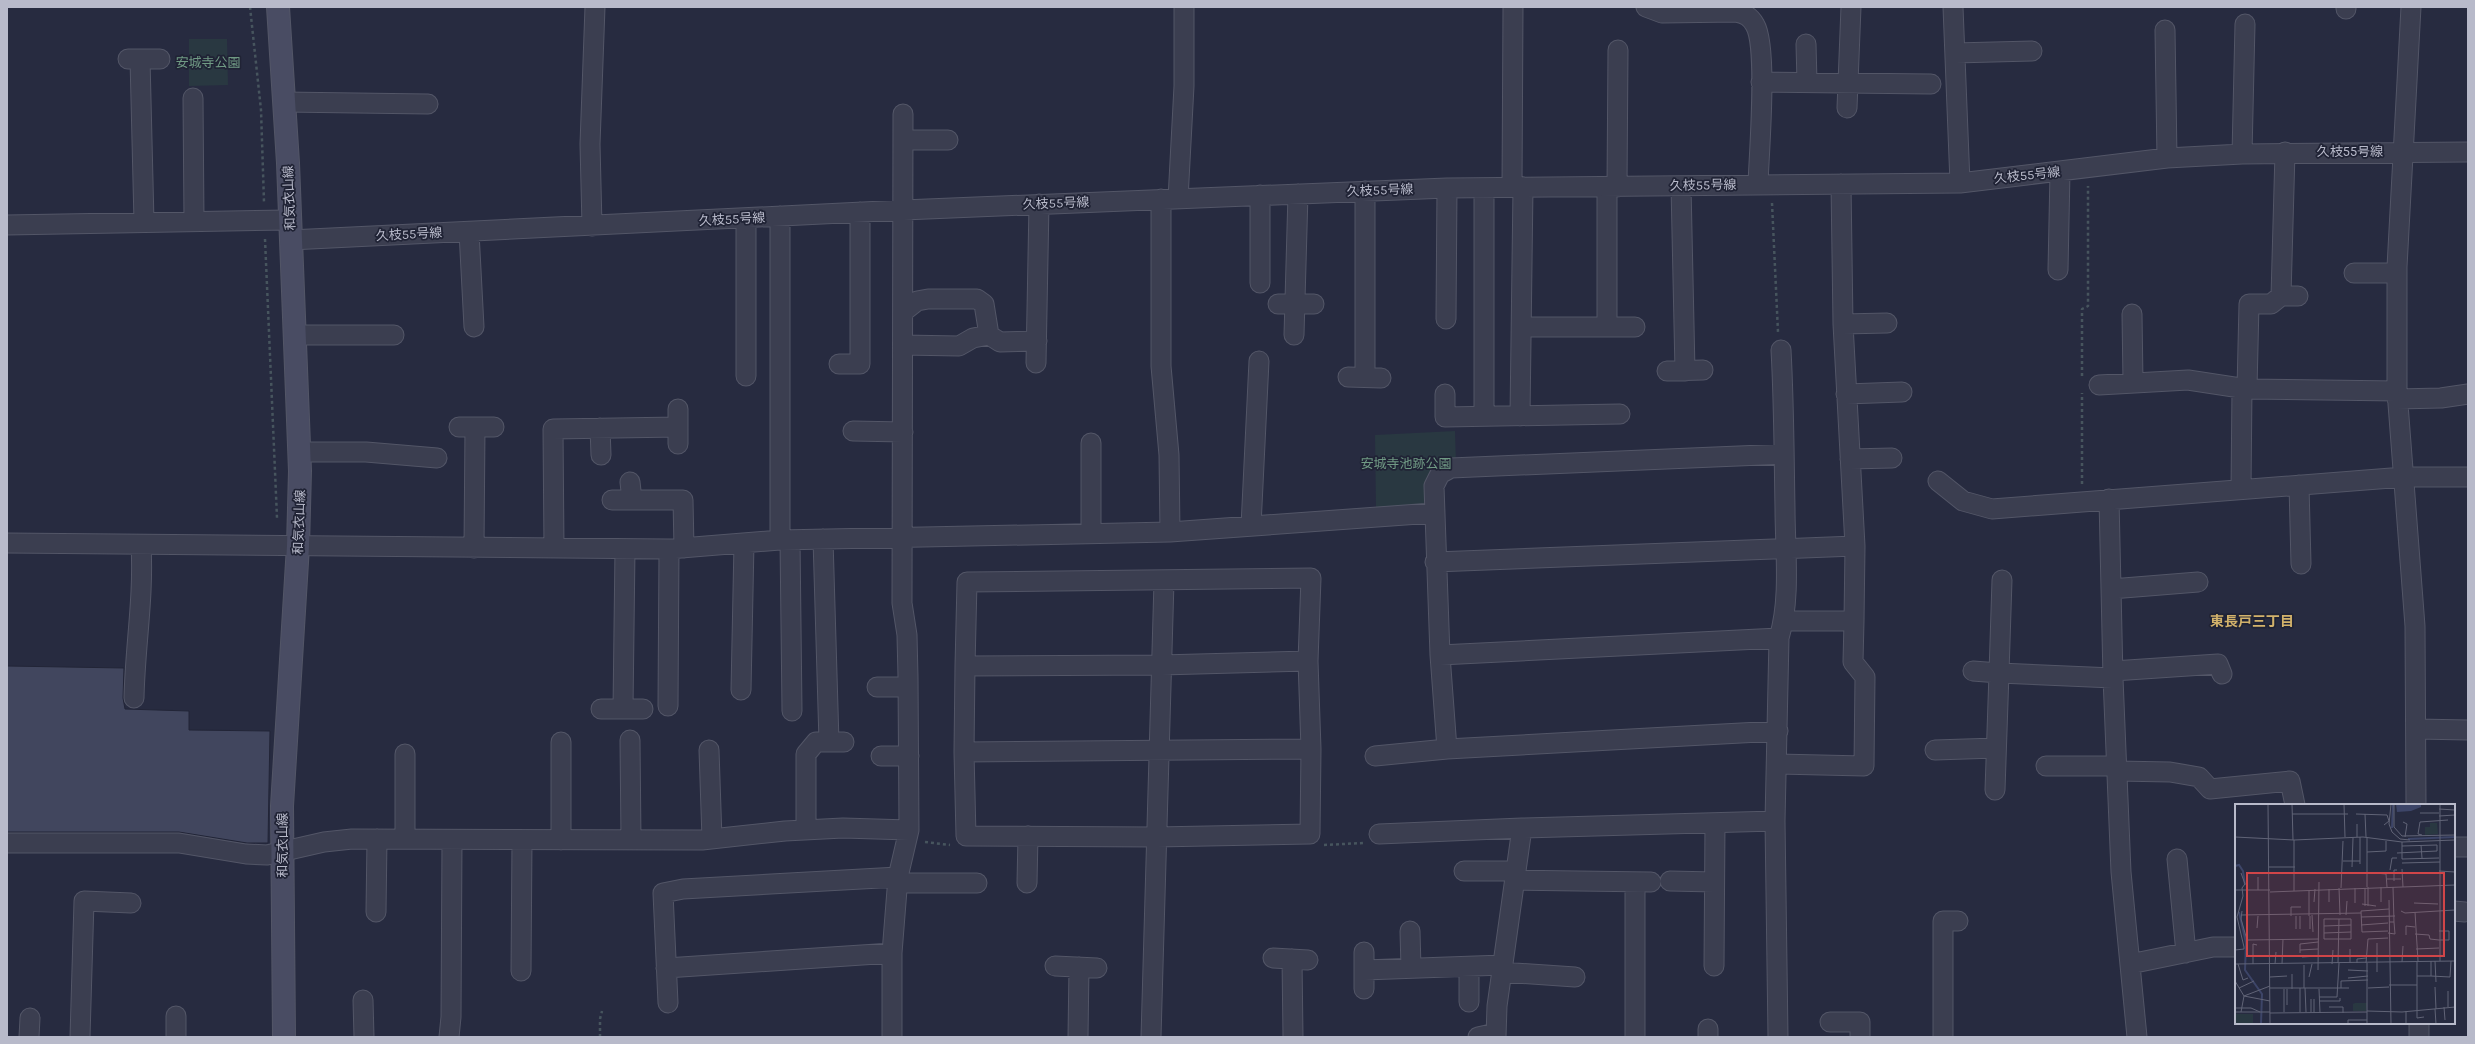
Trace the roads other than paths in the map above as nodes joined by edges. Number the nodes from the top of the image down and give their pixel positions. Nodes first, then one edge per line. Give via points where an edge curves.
1 (278, 7) edge
2 (595, 7) edge
3 (1184, 7) edge
4 (1513, 7) edge
5 (1646, 7) edge
6 (1851, 7) edge
7 (1953, 7) edge
8 (2411, 7) edge
9 (1722, 10) edge
10 (2245, 24) dead end
11 (2165, 30) dead end
12 (1806, 44) dead end
13 (1618, 50) dead end
14 (2032, 51) dead end
15 (1955, 53) junction
16 (160, 59) dead end
17 (1761, 82) junction
18 (1807, 82) junction
19 (1848, 82) junction
20 (1931, 84) dead end
21 (193, 98) dead end
22 (284, 102) junction
23 (428, 104) dead end
24 (1847, 108) dead end
25 (903, 114) dead end
26 (903, 140) junction
27 (948, 140) dead end
28 (2404, 151) junction
29 (2285, 152) junction
30 (2468, 152) edge
31 (2242, 154) junction
32 (2167, 158) junction
33 (2060, 172) junction
34 (1960, 183) junction
35 (1765, 184) junction
36 (1841, 184) junction
37 (1682, 186) junction
38 (1518, 187) junction
39 (1612, 187) junction
40 (1447, 188) junction
41 (1484, 188) junction
42 (1365, 191) junction
43 (1298, 194) junction
44 (1260, 195) junction
45 (1170, 199) junction
46 (1039, 204) junction
47 (904, 210) junction
48 (860, 212) junction
49 (780, 216) junction
50 (746, 218) junction
51 (194, 221) junction
52 (144, 222) junction
53 (7, 224) edge
54 (592, 226) junction
55 (290, 230) junction
56 (469, 232) junction
57 (2058, 270) dead end
58 (2354, 273) dead end
59 (2397, 273) junction
60 (1260, 283) dead end
61 (1286, 304) junction
62 (1314, 304) dead end
63 (903, 312) junction
64 (2132, 314) dead end
65 (1446, 319) dead end
66 (1843, 324) junction
67 (1887, 324) dead end
68 (1522, 327) junction
69 (1607, 327) junction
70 (1635, 327) dead end
71 (474, 328) dead end
72 (294, 335) junction
73 (394, 335) dead end
74 (988, 335) junction
75 (1294, 335) dead end
76 (1036, 341) junction
77 (903, 345) junction
78 (1781, 350) road end
79 (1259, 361) dead end
80 (1036, 363) dead end
81 (839, 364) dead end
82 (1685, 371) dead end
83 (746, 376) dead end
84 (1365, 377) dead end
85 (2133, 382) junction
86 (2088, 385) road end
87 (2245, 388) junction
88 (1902, 392) dead end
89 (1445, 394) dead end
90 (1846, 394) junction
91 (2468, 394) edge
92 (2397, 395) junction
93 (1620, 414) dead end
94 (1484, 416) junction
95 (1520, 416) junction
96 (678, 426) dead end
97 (494, 427) dead end
98 (600, 428) junction
99 (853, 431) dead end
100 (903, 432) junction
101 (1091, 443) dead end
102 (299, 452) junction
103 (1784, 454) junction
104 (601, 455) dead end
105 (437, 458) dead end
106 (1892, 458) dead end
107 (1850, 459) junction
108 (2468, 477) edge
109 (2404, 478) junction
110 (1938, 481) dead end
111 (2299, 485) junction
112 (2242, 489) junction
113 (2109, 499) junction
114 (612, 500) dead end
115 (1433, 513) junction
116 (1251, 526) junction
117 (1170, 532) junction
118 (1091, 534) junction
119 (903, 536) junction
120 (823, 539) junction
121 (785, 540) junction
122 (7, 543) edge
123 (744, 543) junction
124 (141, 545) junction
125 (298, 546) junction
126 (1855, 546) junction
127 (1785, 547) junction
128 (474, 548) junction
129 (554, 548) junction
130 (625, 549) junction
131 (676, 549) junction
132 (1435, 562) junction
133 (2301, 564) dead end
134 (2002, 580) dead end
135 (1164, 581) junction
136 (2198, 582) dead end
137 (2111, 590) junction
138 (1854, 621) junction
139 (1781, 630) junction
140 (1440, 655) junction
141 (1308, 661) junction
142 (1161, 665) junction
143 (965, 666) junction
144 (1973, 671) dead end
145 (1999, 673) junction
146 (2113, 674) junction
147 (2222, 674) dead end
148 (877, 686) dead end
149 (908, 687) junction
150 (741, 690) dead end
151 (134, 698) dead end
152 (668, 706) dead end
153 (601, 709) dead end
154 (623, 709) junction
155 (643, 709) dead end
156 (792, 711) dead end
157 (2417, 729) junction
158 (2468, 730) edge
159 (1778, 731) junction
160 (630, 740) dead end
161 (561, 742) dead end
162 (1996, 748) junction
163 (1159, 749) junction
164 (1311, 749) junction
165 (1447, 749) junction
166 (709, 750) dead end
167 (1935, 750) dead end
168 (964, 752) junction
169 (405, 754) dead end
170 (881, 756) dead end
171 (909, 756) junction
172 (1375, 756) dead end
173 (1777, 764) junction
174 (2046, 766) dead end
175 (2117, 768) junction
176 (1995, 790) dead end
177 (2295, 804) edge
178 (2416, 804) edge
179 (1775, 821) junction
180 (1715, 823) junction
181 (1522, 828) junction
182 (806, 830) junction
183 (909, 830) junction
184 (1379, 834) road end
185 (1028, 836) junction
186 (1156, 837) junction
187 (378, 839) junction
188 (405, 839) junction
189 (712, 839) junction
190 (452, 840) junction
191 (522, 840) junction
192 (561, 840) junction
193 (631, 840) junction
194 (7, 843) edge
195 (2455, 847) edge
196 (2468, 847) edge
197 (282, 851) junction
198 (2177, 859) dead end
199 (1464, 871) dead end
200 (1515, 876) junction
201 (898, 880) junction
202 (1670, 881) dead end
203 (1714, 882) junction
204 (977, 883) dead end
205 (1027, 883) dead end
206 (131, 903) dead end
207 (376, 912) dead end
208 (1958, 921) dead end
209 (1410, 931) dead end
210 (2235, 947) edge
211 (2186, 952) junction
212 (892, 953) junction
213 (1274, 958) dead end
214 (2130, 964) junction
215 (1055, 966) dead end
216 (1714, 966) dead end
217 (1469, 967) junction
218 (666, 968) junction
219 (1411, 968) junction
220 (1502, 969) junction
221 (521, 971) dead end
222 (1574, 977) dead end
223 (1364, 989) dead end
224 (1469, 1002) dead end
225 (668, 1003) dead end
226 (176, 1016) dead end
227 (30, 1018) dead end
228 (1830, 1022) dead end
229 (2419, 1024) edge
230 (1496, 1035) edge
231 (29, 1037) edge
232 (80, 1037) edge
233 (176, 1037) edge
234 (284, 1037) edge
235 (448, 1037) edge
236 (892, 1037) edge
237 (1078, 1037) edge
238 (1152, 1037) edge
239 (1293, 1037) edge
240 (1478, 1037) edge
241 (1635, 1037) edge
242 (1778, 1037) edge
243 (1860, 1037) edge
244 (1944, 1037) edge
245 (2137, 1037) edge
246 (2419, 1037) edge

1 - 22 main road, 和気衣山線
2 - 54 street via 590,144
3 - 45 street via 1184,86
4 - 38 street
5 - 9 street via 1662,13
6 - 19 street
7 - 15 street
8 - 28 street
9 - 17 street via 1747,15 1756,26 1761,48
10 - 31 street
11 - 32 street
12 - 18 street
13 - 39 street
14 - 15 street
15 - 34 street
16 - 52 street via 134,59 134,122
17 - 18 street
17 - 35 street
18 - 19 street
19 - 20 street
19 - 24 street
21 - 51 street
22 - 23 street
22 - 55 main road, 和気衣山線
25 - 26 street
26 - 27 street
26 - 47 street
28 - 29 street, 久枝55号線
28 - 30 street, 久枝55号線
28 - 59 street via 2399,201
29 - 31 street, 久枝55号線
29 - 87 street via 2289,296 2271,304 2249,304
31 - 32 street, 久枝55号線
32 - 33 street, 久枝55号線
33 - 34 street, 久枝55号線
33 - 57 street
34 - 36 street, 久枝55号線
35 - 36 street, 久枝55号線
35 - 37 street, 久枝55号線
36 - 66 street
37 - 39 street, 久枝55号線
37 - 82 street
38 - 39 street, 久枝55号線
38 - 41 street, 久枝55号線
38 - 68 street
39 - 69 street
40 - 41 street, 久枝55号線
40 - 42 street, 久枝55号線
40 - 65 street
41 - 94 street
42 - 43 street, 久枝55号線
42 - 84 street via 1357,305
43 - 44 street, 久枝55号線
43 - 61 street
44 - 45 street, 久枝55号線
44 - 60 street
45 - 46 street, 久枝55号線
45 - 117 street via 1161,366 1169,455
46 - 47 street, 久枝55号線
46 - 76 street
47 - 48 street, 久枝55号線
47 - 63 street
48 - 49 street, 久枝55号線
48 - 81 street via 860,364
49 - 50 street, 久枝55号線
49 - 121 street
50 - 54 street, 久枝55号線
50 - 83 street
51 - 52 street, 久枝55号線
51 - 55 street, 久枝55号線
52 - 53 street, 久枝55号線
54 - 56 street, 久枝55号線
55 - 56 street, 久枝55号線
55 - 72 main road, 和気衣山線
56 - 71 street
58 - 59 street
59 - 92 street
61 - 62 street
61 - 75 street
63 - 74 street via 917,301 928,299 977,299 984,304
63 - 77 street
64 - 85 street
66 - 67 street
66 - 90 street
68 - 69 street
68 - 95 street
69 - 70 street
72 - 73 street
72 - 102 main road, 和気衣山線
74 - 76 street via 1000,342
74 - 77 street via 973,338 959,346
76 - 80 street
77 - 100 street
78 - 103 street via 1785,408
79 - 116 street
85 - 86 street
85 - 87 street via 2188,380
87 - 92 street
87 - 112 street
88 - 90 street
89 - 94 street via 1445,418
90 - 107 street
91 - 92 street via 2441,398
92 - 109 street
93 - 95 street
94 - 95 street
96 - 98 street
97 - 128 street via 467,427
98 - 104 street
98 - 129 street via 553,429 545,481
99 - 100 street
100 - 119 street
101 - 118 street
102 - 105 street via 366,452
102 - 125 main road, 和気衣山線
103 - 115 street via 1451,468 1440,474 1434,486
103 - 127 street
106 - 107 street
107 - 126 street
108 - 109 street
109 - 111 street
109 - 157 street via 2415,626
110 - 113 street via 1963,501 1992,509
111 - 112 street
111 - 133 street
112 - 113 street
113 - 137 street
114 - 131 street via 631,491 683,500
115 - 116 street
115 - 132 street
116 - 117 street
117 - 118 street
118 - 119 street
119 - 120 street
119 - 149 street via 902,603 907,635
120 - 121 street
120 - 182 street via 837,742 816,742 806,754
121 - 123 street
121 - 156 street
122 - 124 street
123 - 131 street
123 - 150 street
124 - 125 street
124 - 151 street via 142,604 134,664
125 - 128 street
125 - 197 main road, 和気衣山線 via 282,806
126 - 127 street
126 - 138 street
127 - 132 street
127 - 139 street
128 - 129 street
129 - 130 street
130 - 131 street
130 - 154 street
131 - 152 street
132 - 140 street
134 - 145 street
135 - 141 street via 1311,578
135 - 142 street
135 - 143 street via 967,582
136 - 137 street
137 - 146 street
138 - 139 street
138 - 173 street via 1853,662 1865,677 1864,766
139 - 140 street
139 - 159 street
140 - 165 street
141 - 142 street
141 - 164 street
142 - 143 street
142 - 163 street
143 - 168 street
144 - 145 street
145 - 146 street
145 - 162 street
146 - 147 street via 2218,664
146 - 175 street
148 - 149 street
149 - 171 street
153 - 154 street
154 - 155 street
157 - 158 street
157 - 178 street
159 - 165 street
159 - 173 street
160 - 193 street
161 - 192 street
162 - 167 street
162 - 176 street
163 - 164 street
163 - 168 street
163 - 186 street
164 - 186 street via 1310,834
165 - 172 street
166 - 189 street
168 - 185 street via 966,836
169 - 188 street
170 - 171 street
171 - 183 street
173 - 179 street
174 - 175 street
175 - 177 street via 2199,777 2210,789 2290,780
175 - 214 street via 2121,872
179 - 180 street
179 - 242 street
180 - 181 street
180 - 203 street
181 - 184 street
181 - 200 street
182 - 183 street
182 - 189 street
183 - 201 street
185 - 186 street
185 - 205 street
186 - 238 street
187 - 188 street
187 - 197 street via 324,842
187 - 207 street
188 - 190 street
189 - 193 street
190 - 191 street
190 - 235 street via 451,1017
191 - 192 street
191 - 221 street
192 - 193 street
194 - 197 street via 179,843 246,854 267,855
195 - 196 street
197 - 234 main road, 和気衣山線
198 - 211 street
199 - 200 street
200 - 220 street
200 - 241 street via 1643,882
201 - 204 street
201 - 212 street
201 - 218 street via 683,889 663,893
202 - 203 street
203 - 216 street
206 - 232 street via 84,901
208 - 244 street via 1943,921 1936,1010
209 - 219 street
210 - 211 street via 2213,947
211 - 214 street
212 - 218 street
212 - 236 street
213 - 239 street via 1300,959
214 - 245 street
215 - 237 street via 1088,967
217 - 219 street
217 - 220 street
217 - 224 street
218 - 225 street
219 - 223 street via 1364,961
220 - 222 street
220 - 230 street
226 - 233 street
227 - 231 street
228 - 243 street via 1860,1022
229 - 246 street
230 - 240 street

